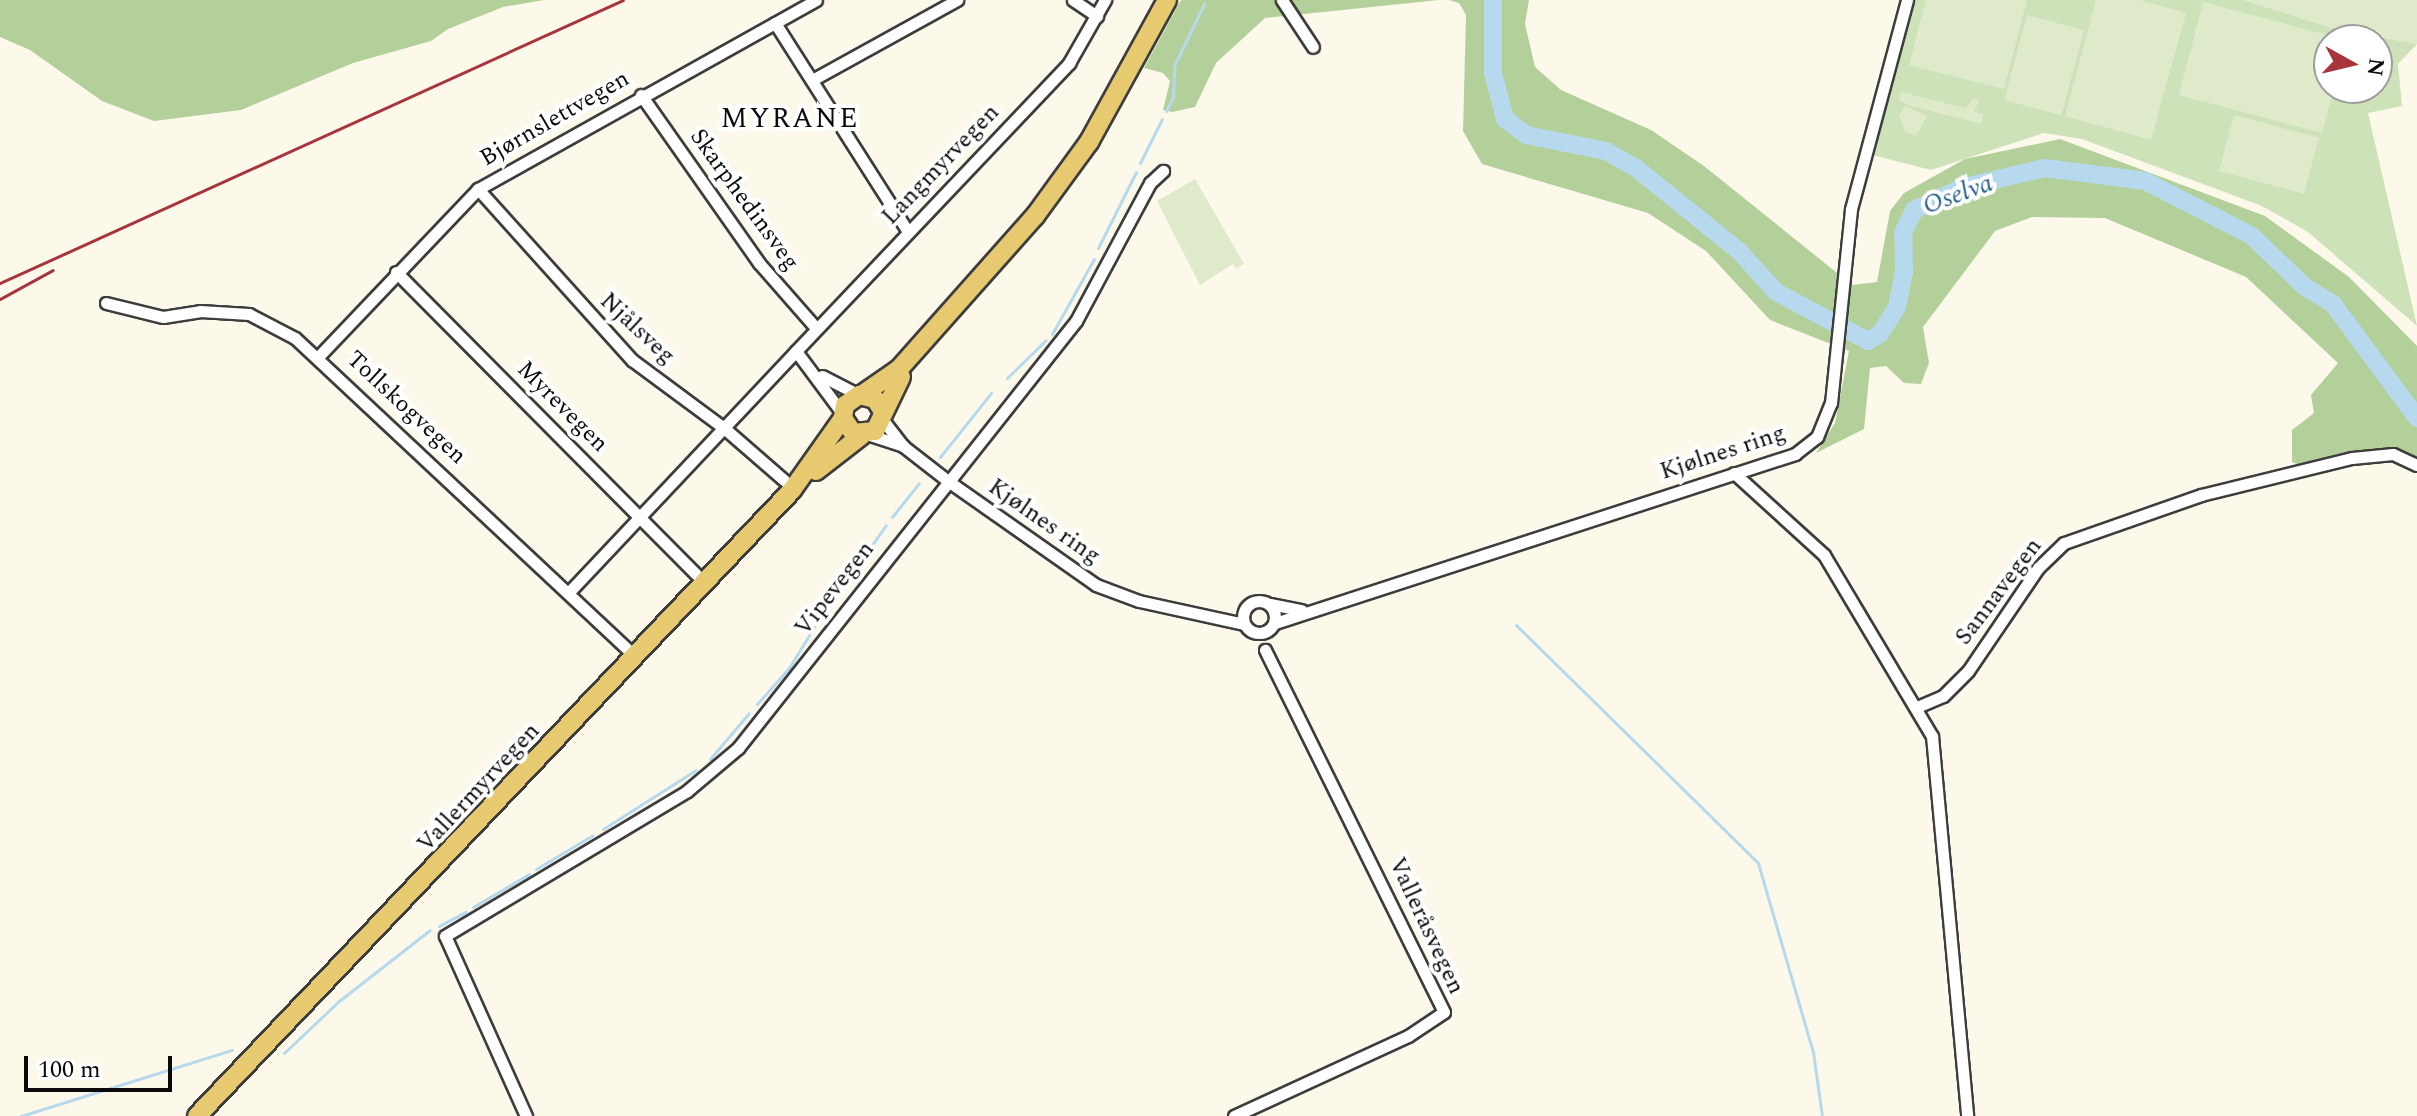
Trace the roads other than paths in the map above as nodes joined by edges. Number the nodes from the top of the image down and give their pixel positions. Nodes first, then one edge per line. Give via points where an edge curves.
1 (816, 0) edge
2 (957, 0) edge
3 (1073, 0) edge
4 (1105, 0) edge
5 (1159, 0) edge
6 (1167, 0) edge
7 (1282, 0) edge
8 (1907, 0) edge
9 (1097, 16) junction
10 (775, 23) junction
11 (1313, 47) dead end
12 (812, 80) junction
13 (641, 95) junction
14 (1068, 169) junction
15 (1163, 171) dead end
16 (478, 189) junction
17 (908, 232) junction
18 (995, 263) junction
19 (396, 272) junction
20 (106, 303) dead end
21 (816, 328) junction
22 (796, 351) junction
23 (318, 357) junction
24 (818, 374) junction
25 (861, 395) junction
26 (882, 415) junction
27 (842, 416) junction
28 (724, 428) junction
29 (864, 435) junction
30 (903, 446) junction
31 (2417, 465) edge
32 (1734, 473) junction
33 (948, 481) junction
34 (788, 485) junction
35 (641, 517) junction
36 (696, 574) dead end
37 (570, 591) junction
38 (1270, 604) junction
39 (1245, 610) junction
40 (1301, 610) junction
41 (1219, 617) junction
42 (1275, 623) junction
43 (1244, 624) junction
44 (627, 649) dead end
45 (1265, 650) dead end
46 (1917, 707) junction
47 (197, 1116) edge
48 (526, 1116) edge
49 (1234, 1116) edge
50 (1967, 1116) edge

1 - 10 street, Bjørnslettvegen
2 - 12 street
3 - 9 street
4 - 9 street, Langmyrvegen
5 - 14 main road
6 - 14 main road via 1089,142
7 - 11 street
8 - 32 street, Kjølnes ring via 1853,195 1831,403 1817,437 1795,454
9 - 17 street, Langmyrvegen via 1069,63
10 - 12 street
10 - 13 street, Bjørnslettvegen
12 - 17 street
13 - 16 street, Bjørnslettvegen
13 - 21 street, Skarphedinsveg via 759,263
14 - 18 main road
15 - 33 street, Vipevegen via 1150,183 1076,321
16 - 19 street, Bjørnslettvegen
16 - 28 street, Njålsveg via 632,360
17 - 21 street, Langmyrvegen
18 - 25 main road via 891,378
18 - 26 main road via 964,307 896,383
19 - 23 street, Bjørnslettvegen
19 - 35 street, Myrevegen
20 - 23 street, Tollskogvegen via 163,317 200,311 249,314
21 - 22 street, Langmyrvegen
22 - 24 street
22 - 28 street, Langmyrvegen
23 - 37 street, Tollskogvegen
24 - 25 street
24 - 27 street
25 - 26 main road via 875,399
25 - 27 main road via 847,401
26 - 29 main road
26 - 30 street, Kjølnes ring
27 - 29 main road via 850,430
27 - 34 main road, Vallermyrvegen
28 - 34 street, Njålsveg
28 - 35 street, Langmyrvegen
29 - 30 street, Kjølnes ring
29 - 34 main road, Vallermyrvegen
30 - 33 street, Kjølnes ring
31 - 46 street, Sannavegen via 2393,454 2352,458 2201,495 2064,543 2038,568 1951,690
32 - 40 street, Kjølnes ring
32 - 46 street via 1824,555
33 - 41 street, Kjølnes ring via 1096,585 1139,601
33 - 48 street, Vipevegen via 724,762 651,813 445,936
34 - 47 main road, Vallermyrvegen
35 - 36 street, Myrevegen
35 - 37 street, Langmyrvegen
37 - 44 street, Tollskogvegen
38 - 39 street via 1252,602
38 - 40 street, Kjølnes ring
38 - 42 street
39 - 41 street, Kjølnes ring
39 - 43 street
40 - 42 street, Kjølnes ring
41 - 43 street, Kjølnes ring
42 - 43 street via 1260,633
45 - 49 street, Valleråsvegen via 1444,1012 1408,1036
46 - 50 street via 1938,755

